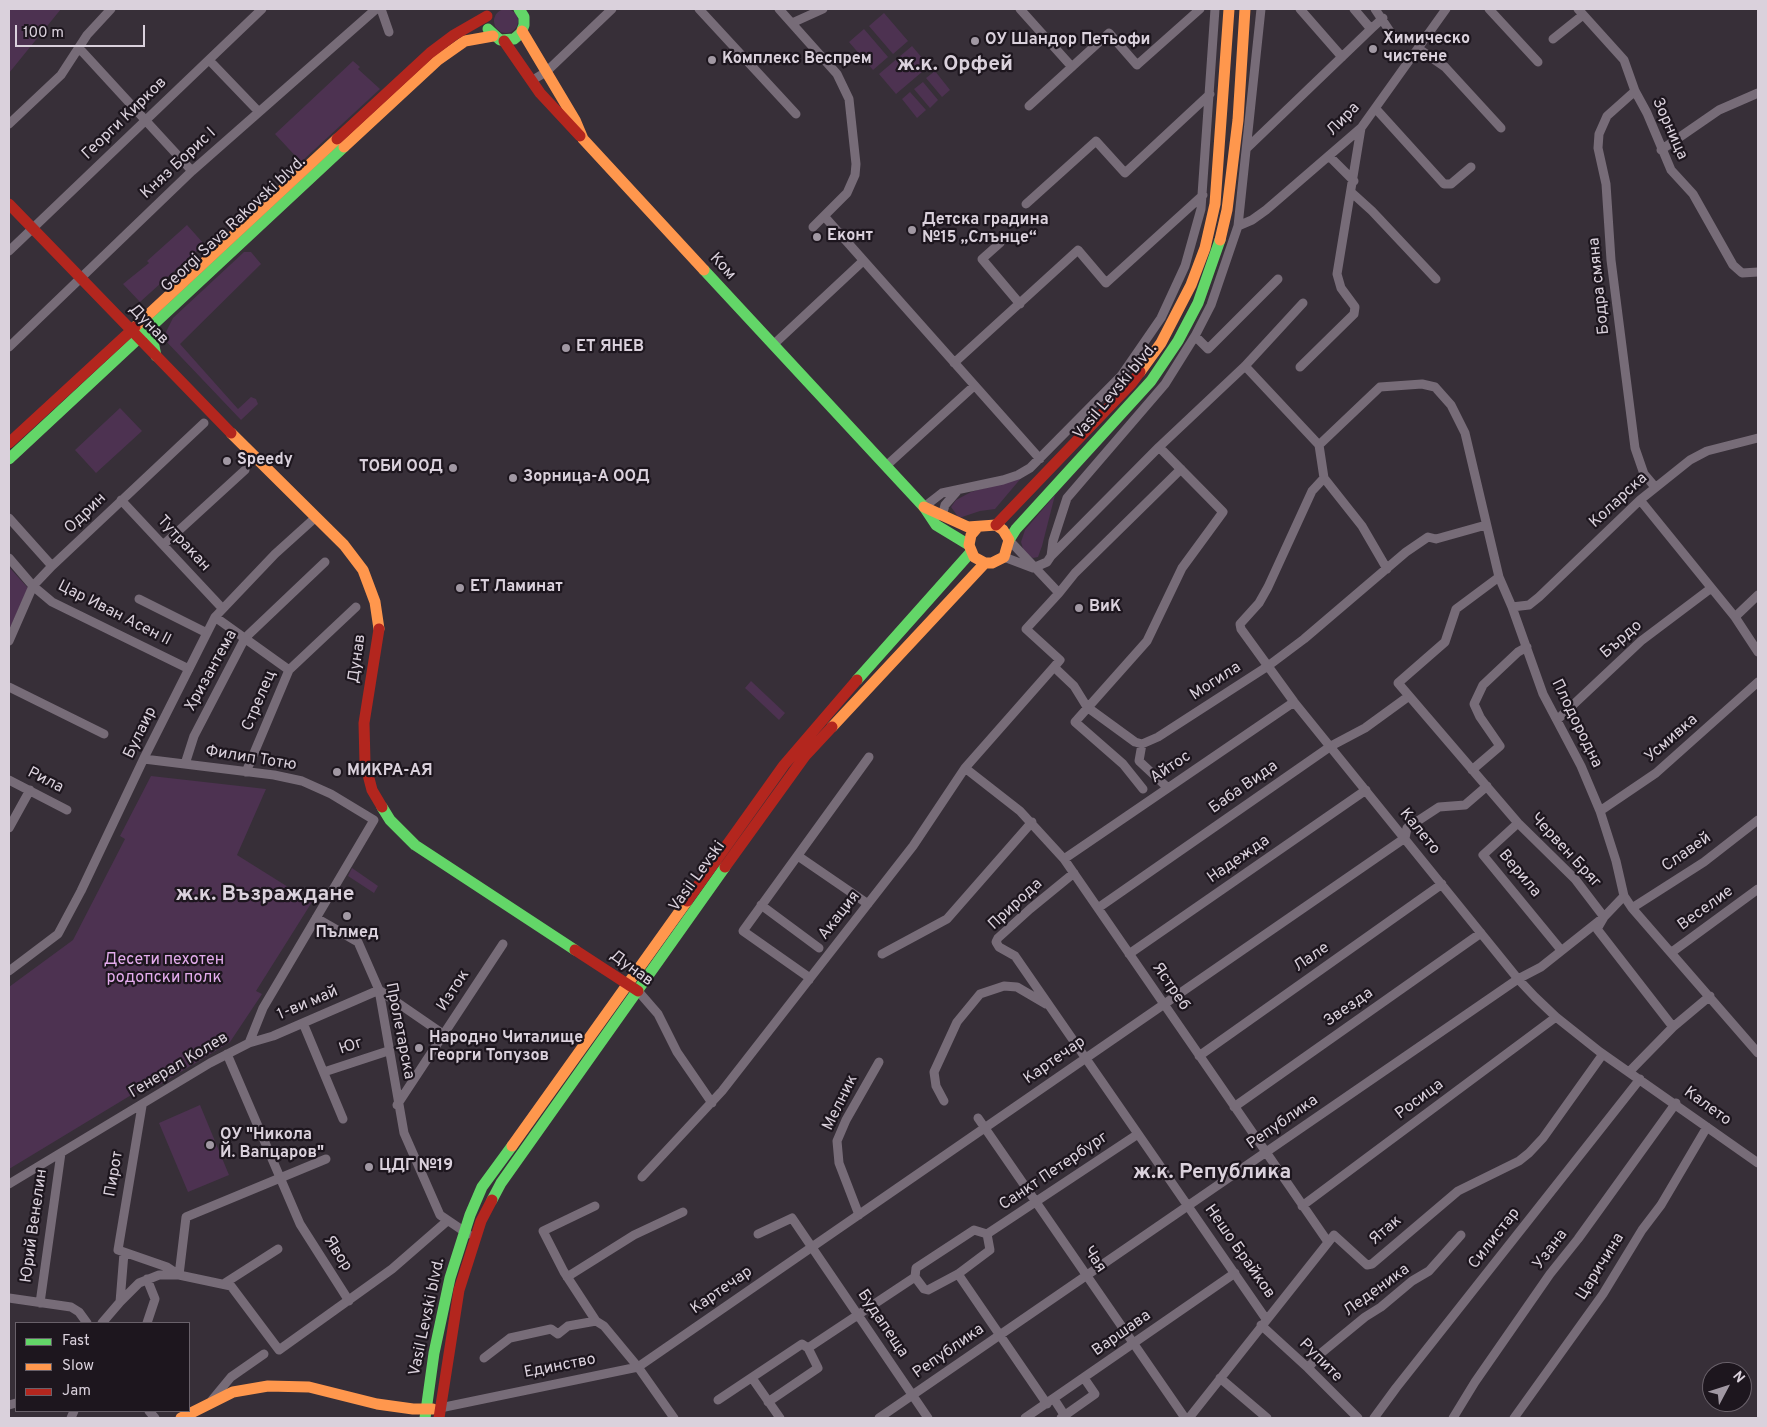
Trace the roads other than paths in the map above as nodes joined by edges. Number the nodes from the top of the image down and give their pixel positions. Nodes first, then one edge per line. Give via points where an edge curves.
1 (111, 9) edge
2 (262, 9) edge
3 (376, 9) edge
4 (381, 9) edge
5 (519, 9) edge
6 (534, 9) edge
7 (612, 9) edge
8 (699, 9) edge
9 (779, 9) edge
10 (823, 9) edge
11 (1034, 9) edge
12 (1200, 9) edge
13 (1215, 9) edge
14 (1229, 9) edge
15 (1245, 9) edge
16 (1261, 9) edge
17 (1300, 9) edge
18 (1354, 9) edge
19 (1375, 9) edge
20 (1446, 9) edge
21 (1489, 9) edge
22 (489, 12) edge
23 (1023, 12) edge
24 (1580, 12) edge
25 (1383, 18) junction
26 (792, 22) junction
27 (523, 28) junction
28 (1371, 29) junction
29 (389, 32) dead end
30 (498, 38) junction
31 (1395, 39) dead end
32 (1553, 40) dead end
33 (79, 48) junction
34 (1418, 49) junction
35 (1342, 57) junction
36 (209, 60) junction
37 (1538, 62) dead end
38 (1072, 67) junction
39 (546, 72) junction
40 (531, 81) junction
41 (1635, 91) junction
42 (1758, 93) edge
43 (1210, 94) junction
44 (1029, 106) dead end
45 (1376, 109) junction
46 (259, 112) junction
47 (796, 114) dead end
48 (144, 120) junction
49 (9, 124) edge
50 (1360, 128) junction
51 (1501, 128) dead end
52 (583, 139) junction
53 (1247, 148) junction
54 (1661, 150) junction
55 (1329, 156) junction
56 (1470, 167) dead end
57 (192, 172) junction
58 (1354, 181) junction
59 (1351, 192) junction
60 (1203, 194) junction
61 (9, 204) edge
62 (1026, 204) dead end
63 (824, 216) junction
64 (1238, 226) junction
65 (813, 227) dead end
66 (33, 229) junction
67 (1000, 243) dead end
68 (9, 251) edge
69 (863, 261) junction
70 (1758, 272) edge
71 (80, 278) junction
72 (1278, 279) dead end
73 (1436, 279) dead end
74 (1303, 303) dead end
75 (1020, 304) junction
76 (153, 324) junction
77 (129, 329) junction
78 (1195, 336) junction
79 (138, 338) junction
80 (772, 345) junction
81 (9, 347) edge
82 (156, 356) junction
83 (954, 363) junction
84 (1245, 366) junction
85 (1300, 367) dead end
86 (974, 386) junction
87 (204, 423) dead end
88 (1758, 438) edge
89 (9, 442) edge
90 (1319, 445) junction
91 (1159, 447) junction
92 (9, 459) edge
93 (1040, 459) junction
94 (886, 466) junction
95 (1181, 469) junction
96 (245, 470) dead end
97 (1324, 478) junction
98 (1655, 487) junction
99 (958, 490) junction
100 (121, 500) junction
101 (1640, 500) junction
102 (924, 507) junction
103 (942, 516) junction
104 (316, 517) junction
105 (9, 518) edge
106 (996, 525) junction
107 (1486, 525) junction
108 (977, 528) junction
109 (1009, 540) junction
110 (163, 545) junction
111 (970, 548) junction
112 (1051, 556) junction
113 (1004, 557) junction
114 (9, 558) edge
115 (325, 562) dead end
116 (985, 563) junction
117 (52, 566) junction
118 (1033, 568) junction
119 (1387, 569) junction
120 (1499, 577) junction
121 (34, 586) junction
122 (1710, 589) junction
123 (1059, 593) junction
124 (1758, 595) edge
125 (139, 599) dead end
126 (1512, 606) junction
127 (356, 607) dead end
128 (222, 608) junction
129 (216, 617) junction
130 (1735, 617) junction
131 (207, 633) junction
132 (245, 638) junction
133 (9, 641) edge
134 (1527, 647) junction
135 (1758, 652) edge
136 (1268, 666) junction
137 (1054, 667) junction
138 (189, 669) junction
139 (289, 670) junction
140 (1758, 682) edge
141 (9, 687) edge
142 (1409, 696) junction
143 (1294, 702) junction
144 (1088, 707) junction
145 (1558, 719) junction
146 (104, 734) dead end
147 (1142, 744) junction
148 (1331, 746) junction
149 (869, 757) dead end
150 (144, 759) junction
151 (185, 764) junction
152 (965, 768) junction
153 (1472, 770) junction
154 (246, 772) junction
155 (9, 780) edge
156 (1487, 786) junction
157 (1168, 788) junction
158 (1143, 789) dead end
159 (30, 790) junction
160 (1366, 790) junction
161 (68, 810) dead end
162 (1600, 811) junction
163 (374, 820) joint
164 (1758, 820) edge
165 (1032, 822) junction
166 (1518, 823) junction
167 (9, 828) edge
168 (1405, 838) junction
169 (798, 856) junction
170 (1064, 859) junction
171 (1074, 874) junction
172 (1442, 884) junction
173 (1758, 889) edge
174 (1624, 896) junction
175 (868, 904) junction
176 (761, 905) junction
177 (1098, 908) junction
178 (1632, 908) junction
179 (1604, 917) junction
180 (316, 918) junction
181 (1481, 932) junction
182 (503, 944) dead end
183 (819, 948) dead end
184 (1561, 950) junction
185 (1672, 952) junction
186 (882, 954) dead end
187 (1129, 954) junction
188 (1015, 956) joint
189 (9, 971) edge
190 (1518, 979) junction
191 (809, 980) junction
192 (626, 983) junction
193 (378, 990) junction
194 (638, 991) junction
195 (1710, 996) junction
196 (1164, 1004) junction
197 (1051, 1007) junction
198 (1556, 1017) junction
199 (303, 1023) junction
200 (1673, 1027) junction
201 (444, 1034) junction
202 (249, 1043) junction
203 (388, 1051) junction
204 (1758, 1053) edge
205 (227, 1054) junction
206 (1604, 1054) junction
207 (1199, 1056) junction
208 (1086, 1058) junction
209 (879, 1062) dead end
210 (324, 1072) junction
211 (1629, 1072) junction
212 (1640, 1079) junction
213 (944, 1101) dead end
214 (712, 1103) junction
215 (1676, 1104) junction
216 (398, 1105) junction
217 (142, 1106) junction
218 (1234, 1107) junction
219 (978, 1118) dead end
220 (343, 1119) dead end
221 (1708, 1126) junction
222 (986, 1128) junction
223 (1138, 1134) junction
224 (61, 1153) junction
225 (1267, 1153) junction
226 (326, 1159) dead end
227 (1758, 1163) edge
228 (280, 1177) junction
229 (642, 1177) dead end
230 (9, 1184) edge
231 (1036, 1202) junction
232 (1188, 1205) junction
233 (594, 1206) dead end
234 (1302, 1206) junction
235 (683, 1212) dead end
236 (859, 1215) junction
237 (446, 1222) junction
238 (465, 1233) junction
239 (758, 1234) dead end
240 (987, 1234) junction
241 (1461, 1235) dead end
242 (476, 1238) junction
243 (1328, 1242) junction
244 (278, 1248) dead end
245 (811, 1248) junction
246 (121, 1250) junction
247 (958, 1274) junction
248 (1235, 1274) junction
249 (179, 1275) junction
250 (1086, 1275) junction
251 (567, 1277) junction
252 (915, 1277) junction
253 (147, 1279) junction
254 (224, 1283) junction
255 (9, 1298) edge
256 (349, 1301) junction
257 (120, 1302) junction
258 (40, 1303) junction
259 (858, 1316) junction
260 (596, 1321) junction
261 (87, 1322) edge
262 (103, 1322) edge
263 (147, 1322) edge
264 (1264, 1322) junction
265 (999, 1335) junction
266 (1133, 1344) junction
267 (808, 1348) junction
268 (264, 1354) dead end
269 (484, 1358) dead end
270 (638, 1367) junction
271 (1308, 1368) junction
272 (752, 1378) junction
273 (1084, 1378) junction
274 (1220, 1378) junction
275 (912, 1395) junction
276 (718, 1400) dead end
277 (212, 1401) junction
278 (1050, 1401) junction
279 (768, 1402) junction
280 (440, 1413) edge
281 (425, 1414) edge
282 (1063, 1417) edge
283 (181, 1418) edge
284 (674, 1418) edge
285 (780, 1418) edge
286 (879, 1418) edge
287 (928, 1418) edge
288 (1025, 1418) edge
289 (1185, 1418) edge
290 (1189, 1418) edge
291 (1267, 1418) edge
292 (1358, 1418) edge
293 (1374, 1418) edge
294 (1453, 1418) edge
295 (1514, 1418) edge

1 - 33 street
2 - 36 street, Георги Кирков
3 - 46 street, Княз Борис I
4 - 29 street
5 - 27 main road, Ком via 524,17
6 - 27 main road
7 - 39 street
8 - 47 street
9 - 26 street
10 - 26 street
11 - 23 street
12 - 38 street via 1137,65 1109,33
13 - 43 street
14 - 106 main road, Vasil Levski blvd. via 1215,204 1205,248 1191,285 1161,343 1131,384
15 - 109 main road, Vasil Levski blvd. via 1230,193 1220,244 1207,284 1178,341 1151,381
16 - 53 street
17 - 35 street
18 - 28 street
19 - 25 street
20 - 34 street, Лира
21 - 37 street
22 - 30 main road via 487,27
22 - 77 main road, Georgi Sava Rakovski blvd. via 430,53
23 - 38 street
24 - 32 street
24 - 41 street, Зорница via 1624,60
25 - 28 street
25 - 31 street
26 - 63 street via 837,74 850,99 855,175 847,193
27 - 30 main road, Georgi Sava Rakovski blvd. via 514,39
27 - 39 main road, Ком via 525,40
28 - 35 street
30 - 40 main road
30 - 76 main road, Georgi Sava Rakovski blvd. via 465,41 443,56
33 - 48 street
33 - 49 street via 61,74
34 - 45 street, Лира
34 - 51 street via 1444,67
35 - 53 street
36 - 46 street
36 - 48 street, Георги Кирков
38 - 44 street
39 - 40 street
39 - 52 main road, Ком
40 - 52 main road
41 - 54 street, Зорница
41 - 98 street, Бодра смяна via 1607,116 1602,124 1598,148 1606,184 1613,279 1635,448 1644,474
42 - 54 street via 1719,110
43 - 60 street
43 - 62 street via 1125,173 1096,141
45 - 50 street, Лира
45 - 56 street via 1440,181 1450,184
46 - 57 street, Княз Борис I
48 - 57 street
48 - 66 street, Георги Кирков
50 - 55 street, Лира
50 - 58 street
52 - 80 main road, Ком
53 - 64 street
54 - 70 street, Зорница via 1674,175 1693,194 1733,265 1742,272
55 - 58 street
55 - 64 street, Лира via 1266,210
57 - 71 street, Княз Борис I
58 - 59 street
59 - 73 street
59 - 85 street via 1337,274 1341,288 1355,307 1354,314
60 - 75 street via 1106,282 1078,250
60 - 93 street via 1191,247 1161,318 1121,376
61 - 66 main road, Дунав
63 - 65 street
63 - 69 street
64 - 78 street via 1219,287
66 - 68 street, Георги Кирков
66 - 71 main road, Дунав
67 - 75 street via 982,259
69 - 80 street
69 - 83 street
71 - 77 main road, Дунав
71 - 81 street, Княз Борис I
72 - 78 street via 1208,349
74 - 84 street
75 - 83 street
76 - 79 main road, Georgi Sava Rakovski blvd.
76 - 82 main road
77 - 79 main road, Дунав
77 - 89 main road, Georgi Sava Rakovski blvd.
78 - 112 street via 1149,405 1067,498
79 - 82 main road, Дунав
79 - 92 main road, Georgi Sava Rakovski blvd.
80 - 94 main road, Ком
82 - 104 main road, Дунав
83 - 86 street
84 - 90 street
84 - 91 street
86 - 93 street
86 - 94 street
87 - 100 street, Одрин
88 - 98 street, Коларска via 1707,450
90 - 97 street
90 - 107 street, Плодородна via 1380,387 1422,384 1435,387 1463,425
91 - 95 street
91 - 112 street
93 - 99 street via 1018,475
94 - 102 main road, Ком
95 - 123 street via 1075,573
95 - 144 street via 1224,512 1182,568 1147,641
96 - 110 street
97 - 119 street via 1362,526
97 - 136 street, Калето via 1312,491 1263,595 1240,624
98 - 101 street, Коларска
99 - 102 street via 942,493
99 - 103 street via 945,504
100 - 110 street, Тутракан
100 - 117 street, Одрин
101 - 122 street
101 - 126 street, Коларска via 1539,597 1529,605
102 - 103 main road
102 - 111 main road via 936,525
103 - 108 main road
104 - 128 street, Булаир
104 - 192 main road, Дунав via 363,570 375,602 378,642 363,745 368,778 381,808 415,845
105 - 117 street
106 - 108 main road
106 - 109 main road
107 - 119 street, Могила via 1436,540 1428,537
107 - 120 street, Плодородна
108 - 111 main road via 971,535
109 - 113 main road
109 - 118 street via 1022,551
110 - 128 street, Тутракан
111 - 116 main road via 974,557
111 - 192 main road, Vasil Levski via 784,765
112 - 118 street via 1041,566
113 - 116 main road via 992,564
113 - 118 street
114 - 121 street, Цар Иван Асен II
115 - 132 street, Хризантема
116 - 194 main road, Vasil Levski via 804,756
117 - 121 street, Одрин
118 - 123 street
119 - 136 street, Могила
120 - 126 street, Плодородна
120 - 142 street via 1456,610 1445,642 1398,683
121 - 133 street, Одрин
121 - 138 street, Цар Иван Асен II via 52,602
122 - 130 street
122 - 145 street, Бърдо via 1641,641
123 - 137 street via 1026,629 1060,660
124 - 130 street
125 - 131 street
126 - 134 street, Плодородна
127 - 139 street, Стрелец
128 - 129 street, Булаир
129 - 131 street, Булаир
129 - 132 street
130 - 135 street
131 - 138 street, Булаир
132 - 139 street
132 - 151 street, Хризантема via 194,736
134 - 145 street, Плодородна via 1543,694
134 - 153 street via 1483,685 1474,704 1500,746
136 - 143 street, Калето
136 - 147 street, Могила
137 - 144 street via 1074,686
137 - 152 street, Акация
138 - 150 street, Булаир
139 - 154 street, Стрелец
140 - 162 street, Усмивка via 1656,773
141 - 146 street
142 - 148 street, Баба Вида via 1365,728
142 - 153 street, Червен Бряг
143 - 148 street, Калето
143 - 157 street, Айтос
144 - 147 street
144 - 158 street via 1075,722 1123,764
145 - 162 street, Плодородна
147 - 157 street via 1139,760
148 - 160 street, Калето
148 - 177 street, Баба Вида
149 - 169 street
150 - 151 street, Филип Тотю
150 - 189 street, Булаир via 82,891 58,934
151 - 154 street, Филип Тотю
152 - 165 street, Ястреб
152 - 175 street, Акация via 913,846
153 - 156 street, Червен Бряг
154 - 163 street, Филип Тотю via 308,784
155 - 159 street, Рила
156 - 166 street, Червен Бряг
156 - 168 street, Картечар via 1465,805 1431,812 1407,828
157 - 170 street, Айтос
159 - 161 street, Рила
159 - 167 street
160 - 168 street, Калето
160 - 187 street, Надежда
162 - 174 street, Плодородна
163 - 180 street, Генерал Колев
164 - 178 street, Славей via 1704,862
165 - 170 street, Ястреб
165 - 186 street via 946,919
166 - 179 street, Червен Бряг via 1575,879
166 - 184 street, Верила via 1483,855
168 - 172 street, Калето
168 - 196 street, Картечар
169 - 175 street
169 - 176 street
170 - 171 street, Ястреб
171 - 177 street, Ястреб
171 - 188 street, Природа via 998,938 999,947
172 - 181 street, Калето
172 - 207 street, Лале
173 - 185 street, Веселие
174 - 178 street, Плодородна
174 - 179 street, Република
175 - 191 street, Акация
176 - 183 street
176 - 191 street via 743,931
177 - 187 street, Ястреб
178 - 185 street, Плодородна
179 - 184 street, Република
179 - 200 street via 1597,929
180 - 193 street, Пролетарска via 358,942
180 - 202 street, Генерал Колев via 263,1008
181 - 190 street, Калето
181 - 218 street, Звезда
182 - 201 street, Изток
184 - 190 street, Република via 1541,967
185 - 195 street, Плодородна
187 - 196 street, Ястреб
188 - 197 street, Нешо Брайков
190 - 198 street, Калето
190 - 225 street, Република
191 - 214 street, Акация
192 - 194 main road, Дунав
192 - 238 main road, Vasil Levski via 482,1187
193 - 199 street, 1-ви май
193 - 201 street
193 - 203 street, Пролетарска
194 - 214 street, Дунав via 658,1014 677,1052
194 - 242 main road, Vasil Levski via 501,1183
195 - 200 street
195 - 204 street, Плодородна
196 - 207 street, Ястреб
196 - 208 street, Картечар
197 - 208 street, Нешо Брайков
197 - 213 street via 1016,987 1004,986 980,994 957,1022 934,1072 936,1086
198 - 206 street, Калето
198 - 234 street, Росица
199 - 202 street, 1-ви май
199 - 210 street
200 - 211 street
201 - 216 street, Изток
202 - 205 street, Генерал Колев
203 - 210 street, Юг
203 - 216 street, Пролетарска
205 - 217 street, Генерал Колев
205 - 228 street, Явор
206 - 211 street, Калето
206 - 243 street, Ятак via 1529,1153 1458,1191 1372,1264 1367,1265 1334,1235
207 - 218 street, Ястреб
208 - 222 street, Картечар
208 - 223 street, Нешо Брайков
209 - 236 street, Мелник via 837,1141 839,1163
210 - 220 street
211 - 212 street, Калето
212 - 215 street, Калето
212 - 293 street, Силистар
214 - 229 street, Акация
215 - 221 street, Калето
215 - 294 street, Узана via 1550,1274
216 - 237 street, Пролетарска via 404,1133
217 - 224 street, Генерал Колев
217 - 246 street, Пирот
218 - 225 street, Ястреб
219 - 222 street, Чая
221 - 227 street, Калето
221 - 295 street, Царичина via 1603,1294
222 - 231 street, Чая
222 - 236 street, Картечар
223 - 231 street, Санкт Петербург
223 - 232 street, Нешо Брайков
224 - 230 street, Генерал Колев
224 - 258 street, Юрий Венелин
225 - 232 street, Република
225 - 234 street, Ястреб
226 - 228 street
228 - 249 street via 186,1217
228 - 256 street, Явор via 300,1224
231 - 240 street, Санкт Петербург
231 - 250 street, Чая
232 - 248 street, Нешо Брайков
232 - 250 street, Република
233 - 251 street via 543,1232
234 - 243 street, Ястреб
235 - 251 street via 634,1235
236 - 245 street, Картечар
237 - 238 street
237 - 256 street via 392,1270
238 - 242 street
238 - 281 main road, Vasil Levski blvd. via 440,1320
239 - 245 street, Будапеща via 792,1218
240 - 247 street via 990,1250
240 - 252 street, Санкт Петербург via 974,1230 916,1268
241 - 271 street, Леденика via 1429,1271 1365,1316
242 - 280 main road, Vasil Levski blvd. via 459,1290
243 - 264 street
244 - 254 street
245 - 259 street, Будапеща
245 - 270 street, Картечар
246 - 249 street via 167,1267
246 - 257 street, Пирот
247 - 252 street via 928,1290
247 - 265 street
248 - 264 street, Нешо Брайков
248 - 266 street, Варшава
249 - 253 street
249 - 254 street
250 - 265 street, Република
250 - 266 street, Чая
251 - 260 street
252 - 259 street, Санкт Петербург
253 - 257 street
253 - 263 street via 156,1299
254 - 256 street via 239,1294 279,1350
255 - 258 street
257 - 262 street
258 - 261 street via 75,1309
259 - 267 street, Санкт Петербург
259 - 275 street, Будапеща
260 - 269 street via 568,1326 558,1334 551,1329 510,1338
260 - 270 street via 604,1326
264 - 271 street, Рупите
264 - 274 street
265 - 275 street, Република
265 - 278 street
266 - 273 street, Варшава
266 - 289 street, Чая
267 - 272 street, Санкт Петербург via 802,1344
267 - 279 street via 818,1368
268 - 277 street via 231,1378
270 - 280 street, Единство
270 - 284 street
271 - 292 street, Рупите
272 - 276 street, Санкт Петербург
272 - 279 street
273 - 278 street, Варшава
273 - 282 street via 1095,1394
274 - 290 street
274 - 291 street
275 - 286 street, Република
275 - 287 street, Будапеща
277 - 281 main road, Единство via 253,1388 295,1385
277 - 283 main road, Единство
278 - 282 street
278 - 288 street, Варшава
279 - 285 street
280 - 281 main road, Единство

